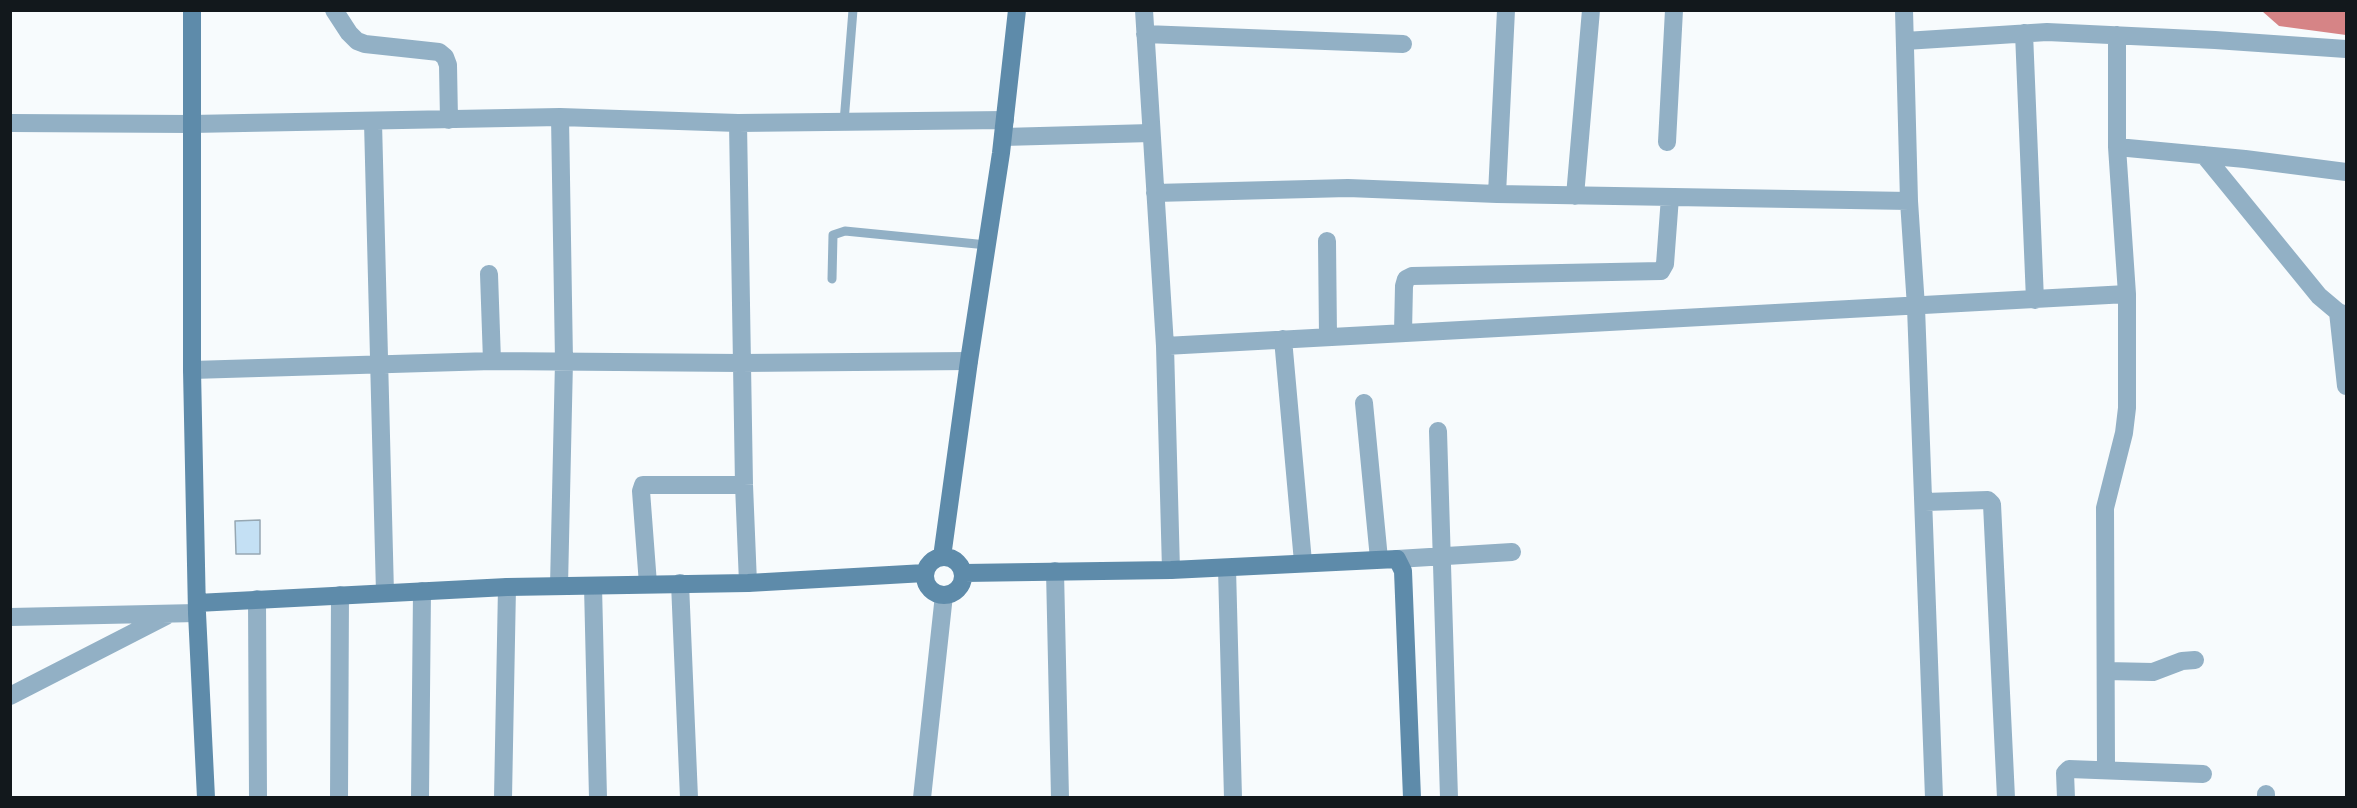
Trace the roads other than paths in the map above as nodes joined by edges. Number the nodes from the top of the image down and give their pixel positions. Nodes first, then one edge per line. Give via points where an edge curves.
1 (192, 10) edge
2 (334, 10) edge
3 (853, 10) edge
4 (1017, 10) edge
5 (1144, 10) edge
6 (1506, 10) edge
7 (1591, 10) edge
8 (1674, 10) edge
9 (1904, 10) edge
10 (2024, 33) junction
11 (1145, 34) junction
12 (2117, 35) junction
13 (1905, 41) junction
14 (1403, 44) dead end
15 (2346, 50) edge
16 (560, 117) junction
17 (449, 120) junction
18 (374, 122) junction
19 (844, 122) junction
20 (10, 123) edge
21 (738, 123) junction
22 (190, 124) junction
23 (1004, 129) junction
24 (1151, 133) junction
25 (1667, 142) dead end
26 (2117, 147) junction
27 (2204, 155) junction
28 (2346, 172) edge
29 (1155, 193) junction
30 (1497, 194) junction
31 (1575, 196) junction
32 (1670, 197) junction
33 (1909, 201) junction
34 (1327, 242) dead end
35 (987, 246) junction
36 (489, 274) dead end
37 (832, 279) dead end
38 (2127, 294) junction
39 (2035, 300) junction
40 (1916, 307) junction
41 (2342, 313) edge
42 (1403, 332) junction
43 (1328, 336) junction
44 (1283, 339) junction
45 (1165, 346) junction
46 (492, 361) junction
47 (564, 362) junction
48 (969, 362) junction
49 (741, 363) junction
50 (381, 364) junction
51 (192, 370) junction
52 (2346, 386) edge
53 (1364, 403) dead end
54 (1438, 431) dead end
55 (744, 485) junction
56 (1925, 502) junction
57 (1512, 552) dead end
58 (1443, 555) junction
59 (942, 557) junction
60 (1379, 559) junction
61 (1397, 559) junction
62 (1303, 562) junction
63 (1227, 568) junction
64 (1171, 570) junction
65 (1055, 571) junction
66 (925, 573) junction
67 (964, 573) junction
68 (680, 583) junction
69 (748, 583) junction
70 (648, 584) junction
71 (559, 586) junction
72 (593, 586) junction
73 (507, 587) junction
74 (422, 591) junction
75 (385, 593) junction
76 (340, 595) junction
77 (944, 595) junction
78 (257, 599) junction
79 (197, 608) junction
80 (170, 614) junction
81 (10, 617) edge
82 (2195, 660) dead end
83 (2106, 671) junction
84 (10, 696) edge
85 (2106, 769) junction
86 (2203, 774) dead end
87 (206, 798) edge
88 (258, 798) edge
89 (339, 798) edge
90 (420, 798) edge
91 (503, 798) edge
92 (598, 798) edge
93 (689, 798) edge
94 (922, 798) edge
95 (1060, 798) edge
96 (1233, 798) edge
97 (1412, 798) edge
98 (1449, 798) edge
99 (1934, 798) edge
100 (2006, 798) edge
101 (2066, 798) edge

1 - 22 street
2 - 17 street via 357,41 439,52 445,57
3 - 19 lane
4 - 23 street
5 - 11 street
6 - 30 street
7 - 31 street
8 - 25 street
9 - 13 street
10 - 12 street
10 - 13 street
10 - 39 street
11 - 14 street
11 - 24 street
12 - 15 street
12 - 26 street
13 - 33 street
16 - 17 street
16 - 21 street
16 - 47 street
17 - 18 street
18 - 22 street
18 - 50 street
19 - 21 street
19 - 23 street
20 - 22 street
21 - 49 street
22 - 51 street
23 - 24 street
23 - 35 street
24 - 29 street
26 - 27 street
26 - 38 street
27 - 28 street
27 - 41 street via 2319,296
29 - 30 street via 1348,188
29 - 45 street
30 - 31 street
31 - 32 street
32 - 33 street
32 - 42 street via 1665,264 1661,271 1412,276 1404,286
33 - 40 street
34 - 43 street
35 - 37 lane via 844,231 833,235
35 - 48 street
36 - 46 street
38 - 39 street
38 - 83 street via 2126,420 2105,508
39 - 40 street
40 - 42 street
40 - 56 street
41 - 52 street
42 - 43 street
43 - 44 street
44 - 45 street
44 - 62 street
45 - 64 street
46 - 47 street
46 - 50 street
47 - 49 street
47 - 71 street
48 - 49 street
48 - 59 street
49 - 55 street
50 - 51 street
50 - 75 street
51 - 79 street
53 - 60 street
54 - 58 street
55 - 69 street
55 - 70 street via 643,485
56 - 99 street
56 - 100 street via 1988,500 1992,504
57 - 58 street
58 - 61 street
58 - 98 street
59 - 66 street via 931,562
59 - 67 street via 954,559
60 - 61 street
60 - 62 street
61 - 97 street via 1403,571
62 - 63 street
63 - 64 street
63 - 96 street
64 - 65 street
65 - 67 street
65 - 95 street
66 - 69 street
66 - 77 street via 932,591
67 - 77 street via 957,591
68 - 69 street
68 - 70 street
68 - 93 street
70 - 72 street
71 - 72 street
71 - 73 street
72 - 92 street
73 - 74 street
73 - 91 street
74 - 75 street
74 - 90 street
75 - 76 street
76 - 78 street
76 - 89 street
77 - 94 street
78 - 79 street
78 - 88 street
79 - 80 street
79 - 87 street
80 - 81 street
80 - 84 street
82 - 83 street via 2153,672
83 - 85 street
85 - 86 street
85 - 101 street via 2067,770

